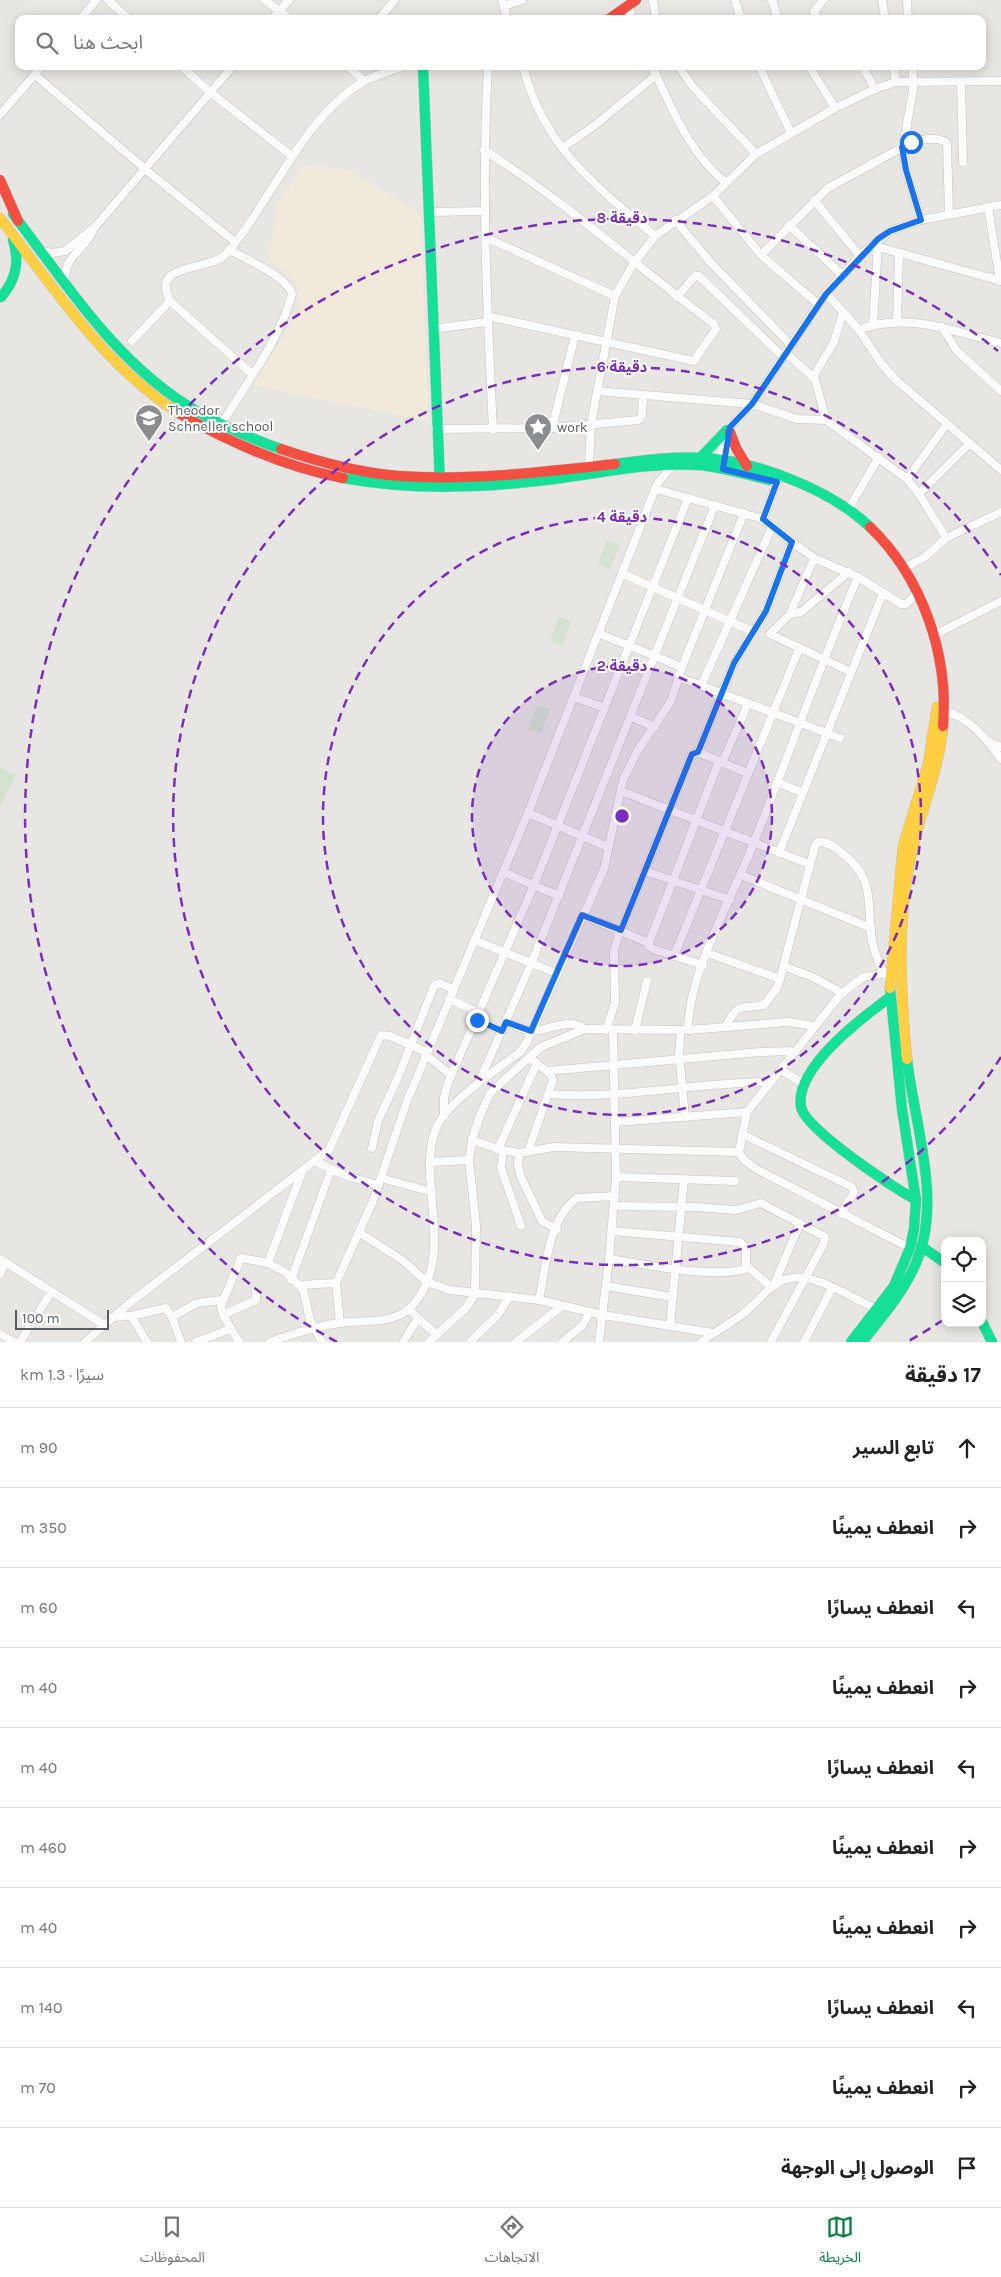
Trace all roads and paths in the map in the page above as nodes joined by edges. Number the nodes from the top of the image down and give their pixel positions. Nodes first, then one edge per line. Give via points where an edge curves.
1 (96, 0) edge
2 (108, 0) edge
3 (265, 0) edge
4 (289, 0) edge
5 (395, 0) edge
6 (522, 0) edge
7 (652, 0) edge
8 (735, 0) edge
9 (772, 0) edge
10 (823, 0) edge
11 (882, 0) edge
12 (906, 0) edge
13 (503, 3) edge
14 (632, 3) edge
15 (279, 10) junction
16 (84, 15) edge
17 (125, 15) edge
18 (275, 15) edge
19 (285, 15) edge
20 (382, 15) edge
21 (615, 15) edge
22 (655, 15) edge
23 (740, 15) edge
24 (777, 15) edge
25 (816, 15) edge
26 (884, 15) edge
27 (908, 15) edge
28 (38, 70) edge
29 (185, 70) edge
30 (230, 70) edge
31 (352, 70) edge
32 (393, 70) edge
33 (424, 70) edge
34 (488, 70) edge
35 (524, 70) edge
36 (654, 70) edge
37 (681, 70) edge
38 (761, 70) edge
39 (811, 70) edge
40 (864, 70) edge
41 (894, 70) edge
42 (913, 70) edge
43 (34, 75) junction
44 (656, 75) junction
45 (364, 81) junction
46 (1001, 81) edge
47 (896, 82) junction
48 (961, 82) junction
49 (914, 83) junction
50 (875, 89) junction
51 (211, 93) junction
52 (835, 108) junction
53 (0, 115) edge
54 (791, 133) junction
55 (902, 147) junction
56 (562, 148) junction
57 (484, 150) junction
58 (756, 154) junction
59 (292, 156) junction
60 (963, 162) dead end
61 (145, 170) junction
62 (0, 180) edge
63 (726, 183) junction
64 (713, 196) junction
65 (0, 197) edge
66 (814, 200) junction
67 (1001, 205) edge
68 (988, 207) junction
69 (485, 211) junction
70 (430, 212) junction
71 (949, 214) junction
72 (0, 218) edge
73 (675, 220) junction
74 (921, 220) junction
75 (18, 221) junction
76 (789, 225) junction
77 (94, 228) junction
78 (9, 230) junction
79 (655, 236) junction
80 (486, 238) junction
81 (235, 242) junction
82 (878, 243) junction
83 (40, 250) junction
84 (229, 250) junction
85 (899, 254) junction
86 (761, 255) junction
87 (860, 256) junction
88 (635, 262) junction
89 (52, 266) junction
90 (41, 273) junction
91 (842, 275) junction
92 (1000, 281) edge
93 (67, 286) junction
94 (826, 294) junction
95 (615, 296) junction
96 (1, 297) edge
97 (677, 297) junction
98 (170, 301) junction
99 (818, 305) junction
100 (843, 312) junction
101 (487, 319) junction
102 (897, 322) junction
103 (873, 324) junction
104 (942, 327) junction
105 (432, 329) junction
106 (859, 330) junction
107 (575, 335) junction
108 (132, 340) dead end
109 (605, 342) junction
110 (1001, 343) edge
111 (791, 345) junction
112 (785, 355) junction
113 (252, 374) junction
114 (813, 377) junction
115 (597, 391) junction
116 (1001, 391) edge
117 (643, 396) junction
118 (752, 404) junction
119 (826, 420) junction
120 (591, 424) junction
121 (221, 425) junction
122 (946, 425) junction
123 (552, 428) junction
124 (436, 429) junction
125 (493, 430) junction
126 (729, 430) junction
127 (970, 443) junction
128 (879, 457) junction
129 (700, 458) junction
130 (721, 464) junction
131 (338, 466) junction
132 (672, 466) junction
133 (747, 466) junction
134 (589, 467) junction
135 (654, 467) junction
136 (1001, 470) edge
137 (336, 477) junction
138 (907, 479) junction
139 (440, 482) junction
140 (777, 482) junction
141 (657, 487) junction
142 (919, 494) junction
143 (688, 498) junction
144 (715, 506) junction
145 (848, 508) junction
146 (1001, 512) edge
147 (744, 513) junction
148 (763, 519) junction
149 (772, 527) junction
150 (946, 538) junction
151 (792, 542) junction
152 (814, 558) junction
153 (906, 568) junction
154 (849, 572) junction
155 (623, 574) junction
156 (858, 577) junction
157 (653, 586) junction
158 (883, 593) junction
159 (914, 596) junction
160 (678, 598) junction
161 (1001, 601) edge
162 (705, 609) junction
163 (790, 614) junction
164 (731, 621) junction
165 (754, 632) junction
166 (600, 634) junction
167 (934, 635) junction
168 (629, 647) junction
169 (799, 649) junction
170 (656, 658) junction
171 (825, 660) junction
172 (682, 667) junction
173 (851, 672) junction
174 (678, 677) junction
175 (701, 686) junction
176 (721, 694) junction
177 (574, 697) junction
178 (748, 704) junction
179 (605, 708) junction
180 (944, 711) junction
181 (773, 712) junction
182 (632, 717) junction
183 (800, 722) junction
184 (655, 726) junction
185 (826, 732) junction
186 (840, 738) dead end
187 (986, 740) junction
188 (1001, 747) edge
189 (698, 752) junction
190 (1001, 759) edge
191 (720, 762) junction
192 (608, 774) junction
193 (747, 774) junction
194 (623, 780) junction
195 (777, 782) junction
196 (928, 782) junction
197 (620, 791) junction
198 (803, 793) junction
199 (668, 810) junction
200 (528, 812) junction
201 (696, 822) junction
202 (558, 825) junction
203 (724, 832) junction
204 (583, 836) junction
205 (753, 844) junction
206 (608, 847) junction
207 (779, 853) junction
208 (810, 864) junction
209 (644, 871) junction
210 (503, 872) junction
211 (740, 875) junction
212 (673, 882) junction
213 (534, 885) junction
214 (700, 891) junction
215 (559, 896) junction
216 (800, 898) junction
217 (730, 900) junction
218 (582, 915) junction
219 (871, 928) junction
220 (621, 930) junction
221 (474, 940) junction
222 (649, 943) junction
223 (505, 953) junction
224 (708, 953) junction
225 (674, 956) junction
226 (531, 964) junction
227 (703, 965) junction
228 (783, 966) junction
229 (888, 973) junction
230 (556, 974) junction
231 (780, 979) junction
232 (647, 981) dead end
233 (453, 989) junction
234 (842, 993) junction
235 (890, 996) junction
236 (449, 999) junction
237 (479, 1016) junction
238 (506, 1022) junction
239 (814, 1026) junction
240 (725, 1027) junction
241 (585, 1029) junction
242 (609, 1030) junction
243 (635, 1030) junction
244 (684, 1030) junction
245 (502, 1031) junction
246 (531, 1031) junction
247 (411, 1045) junction
248 (793, 1051) junction
249 (426, 1054) junction
250 (680, 1059) junction
251 (533, 1060) junction
252 (614, 1064) junction
253 (780, 1070) junction
254 (547, 1071) junction
255 (451, 1075) junction
256 (770, 1082) junction
257 (478, 1083) junction
258 (804, 1084) junction
259 (683, 1086) junction
260 (906, 1091) junction
261 (549, 1094) junction
262 (616, 1094) junction
263 (747, 1112) junction
264 (444, 1116) junction
265 (685, 1117) junction
266 (616, 1122) junction
267 (742, 1134) junction
268 (472, 1140) junction
269 (372, 1148) dead end
270 (616, 1148) junction
271 (501, 1150) junction
272 (528, 1152) junction
273 (739, 1152) junction
274 (519, 1153) junction
275 (469, 1160) junction
276 (314, 1161) junction
277 (431, 1162) junction
278 (303, 1170) junction
279 (331, 1170) junction
280 (616, 1177) junction
281 (684, 1179) junction
282 (380, 1181) junction
283 (735, 1181) dead end
284 (914, 1184) junction
285 (894, 1188) junction
286 (432, 1192) junction
287 (615, 1196) junction
288 (916, 1200) junction
289 (614, 1206) junction
290 (682, 1207) junction
291 (841, 1214) junction
292 (800, 1222) junction
293 (521, 1226) dead end
294 (557, 1228) junction
295 (612, 1231) junction
296 (360, 1233) junction
297 (678, 1238) junction
298 (922, 1246) junction
299 (910, 1248) junction
300 (609, 1259) junction
301 (941, 1260) edge
302 (2, 1261) edge
303 (268, 1263) junction
304 (675, 1268) junction
305 (748, 1268) junction
306 (0, 1274) edge
307 (805, 1278) junction
308 (291, 1280) junction
309 (427, 1282) junction
310 (336, 1283) junction
311 (299, 1285) junction
312 (606, 1286) junction
313 (772, 1286) junction
314 (832, 1288) junction
315 (256, 1290) dead end
316 (51, 1292) junction
317 (475, 1294) junction
318 (510, 1296) junction
319 (672, 1297) junction
320 (222, 1300) junction
321 (539, 1300) junction
322 (562, 1306) junction
323 (409, 1310) junction
324 (878, 1310) junction
325 (589, 1313) junction
326 (223, 1315) junction
327 (603, 1315) junction
328 (131, 1316) junction
329 (112, 1317) junction
330 (172, 1317) junction
331 (418, 1318) junction
332 (340, 1323) junction
333 (103, 1324) junction
334 (670, 1326) junction
335 (984, 1327) edge
336 (230, 1329) junction
337 (314, 1329) junction
338 (713, 1333) junction
339 (0, 1334) edge
340 (436, 1334) junction
341 (274, 1341) edge
342 (14, 1342) edge
343 (20, 1342) edge
344 (86, 1342) edge
345 (146, 1342) edge
346 (180, 1342) edge
347 (196, 1342) edge
348 (239, 1342) edge
349 (322, 1342) edge
350 (402, 1342) edge
351 (429, 1342) edge
352 (470, 1342) edge
353 (516, 1342) edge
354 (562, 1342) edge
355 (599, 1342) edge
356 (701, 1342) edge
357 (771, 1342) edge
358 (804, 1342) edge
359 (851, 1342) edge
360 (862, 1342) edge
361 (992, 1342) edge

1 - 16 street
2 - 17 street
3 - 15 street
4 - 15 street
5 - 20 street
6 - 13 street
7 - 22 street
8 - 23 street
9 - 24 street
10 - 25 street via 814,12
11 - 26 street
12 - 27 street
14 - 21 main road
15 - 18 street
15 - 19 street
28 - 43 street
29 - 51 street
30 - 51 street
31 - 45 street
32 - 45 street
33 - 70 main road via 422,105
34 - 57 street
35 - 56 street via 542,119
36 - 44 street
37 - 58 street
38 - 54 street
39 - 52 street
40 - 50 street
41 - 47 street
42 - 49 street
43 - 53 street
43 - 61 street
44 - 56 street via 601,121
44 - 63 street via 691,144 709,169
45 - 59 street via 327,114
46 - 48 street
47 - 49 street
47 - 50 street
48 - 49 street
48 - 60 street
49 - 55 street
50 - 52 street
51 - 59 street
51 - 61 street
52 - 54 street
54 - 58 street
55 - 66 street via 837,182
55 - 71 street via 920,140 947,143
55 - 74 street
56 - 79 street via 601,190
57 - 69 street
57 - 88 street via 526,178
58 - 63 street
59 - 81 street
61 - 77 street
61 - 81 street
62 - 75 main road
63 - 64 street
64 - 73 street
64 - 86 street
65 - 75 main road
66 - 76 street
66 - 87 street
67 - 68 street
68 - 71 street
68 - 92 street
69 - 70 street
69 - 80 street
70 - 105 main road
71 - 74 street
72 - 78 main road
73 - 79 street
73 - 111 street via 712,264
74 - 82 street via 890,231
75 - 83 main road
76 - 86 street
76 - 91 street
77 - 83 street via 65,251 52,253
77 - 93 street via 67,264
78 - 90 main road
78 - 96 main road via 17,252 17,269 12,283
79 - 88 street
80 - 95 street
80 - 101 street
81 - 84 street
82 - 85 street
82 - 87 street
82 - 103 street
83 - 89 main road
84 - 98 street via 211,264 172,273 166,288
84 - 113 street via 271,274 292,294 281,327
85 - 92 street
85 - 102 street
86 - 99 street
87 - 91 street
88 - 95 street
88 - 97 street
89 - 90 main road
89 - 93 main road
90 - 137 main road via 113,361 175,412 246,448
91 - 94 street
93 - 121 main road via 103,332 138,368 177,400
94 - 99 street
94 - 100 street
95 - 109 street
97 - 109 street via 716,327 696,360
97 - 112 street via 695,276 699,276
98 - 108 street
98 - 113 street
99 - 111 street
100 - 106 street
100 - 114 street via 834,342
101 - 105 street
101 - 107 street
101 - 125 street
102 - 103 street
102 - 104 street
103 - 106 street
104 - 110 street
104 - 116 street via 957,351
105 - 124 main road
106 - 122 street via 895,380
107 - 109 street
107 - 123 street
109 - 115 street
111 - 112 street
112 - 114 street
112 - 118 street
113 - 121 street
114 - 119 street
115 - 117 street
115 - 120 street
117 - 118 street
117 - 120 street via 639,420
118 - 119 street via 797,419
118 - 126 street
119 - 128 street
120 - 123 street
120 - 134 street
121 - 131 main road via 256,440
122 - 127 street
122 - 138 street
123 - 125 street
124 - 125 street
124 - 139 main road
126 - 129 main road
126 - 130 street
126 - 133 main road
127 - 136 street
127 - 142 street
128 - 138 street
128 - 145 street
129 - 130 main road
129 - 134 main road via 665,458
130 - 132 main road
130 - 133 main road
130 - 140 main road
131 - 137 main road
131 - 139 main road
132 - 135 main road
132 - 141 street
133 - 145 main road via 820,491
134 - 139 main road
135 - 139 main road via 565,479
135 - 141 street
137 - 139 main road via 386,485
138 - 142 street
140 - 148 street
140 - 159 main road via 812,495 854,520 899,569
141 - 143 street
141 - 155 street
142 - 150 street
143 - 144 street
143 - 157 street
144 - 147 street
144 - 160 street
145 - 153 main road via 870,525
146 - 150 street
147 - 148 street
147 - 162 street
148 - 149 street
149 - 151 street
149 - 164 street
150 - 153 street via 926,557
151 - 152 street
151 - 165 street via 766,611
152 - 154 street
152 - 163 street
153 - 167 main road via 918,590
154 - 156 street
154 - 163 street via 801,612
155 - 157 street
155 - 166 street
156 - 158 street
156 - 171 street
157 - 160 street
157 - 168 street
158 - 159 street via 904,604
158 - 173 street
159 - 196 main road via 930,649 937,704
160 - 162 street
160 - 170 street
161 - 167 street
162 - 164 street
162 - 172 street
163 - 169 street via 770,634
164 - 165 street
164 - 175 street
165 - 176 street via 734,663
166 - 168 street
166 - 177 street
167 - 180 main road
168 - 170 street
168 - 179 street
169 - 171 street
169 - 181 street
170 - 172 street
170 - 182 street
171 - 173 street
171 - 183 street
172 - 174 street
173 - 185 street
174 - 175 street
174 - 184 street via 671,701
175 - 176 street
176 - 178 street
176 - 189 street
177 - 179 street
177 - 200 street
178 - 181 street
178 - 191 street
179 - 202 street
180 - 187 street via 960,716
180 - 196 main road via 941,745
181 - 183 street
181 - 193 street
182 - 184 street
182 - 192 street
183 - 185 street
183 - 195 street
184 - 194 street
185 - 186 street
185 - 198 street
187 - 188 street
187 - 190 street
189 - 191 street
189 - 199 street via 692,754
191 - 193 street
191 - 201 street
192 - 194 street
192 - 204 street
193 - 203 street
194 - 197 street
195 - 198 street
195 - 205 street
196 - 229 main road via 909,823 900,863
196 - 260 main road via 906,880 902,992
197 - 199 street
197 - 206 street
198 - 207 street
199 - 201 street
199 - 209 street
200 - 202 street
200 - 210 street
201 - 203 street
201 - 212 street
202 - 204 street
202 - 213 street
203 - 205 street
203 - 214 street
204 - 206 street
204 - 215 street
205 - 207 street
205 - 211 street
206 - 218 street via 604,868
207 - 208 street
208 - 216 street
208 - 219 street via 815,846 820,841 851,860 865,879 871,906
209 - 212 street
209 - 220 street
210 - 213 street
210 - 221 street
211 - 216 street
211 - 217 street
212 - 214 street
212 - 222 street
213 - 215 street
213 - 223 street
214 - 217 street
214 - 225 street
215 - 226 street
216 - 219 street
216 - 228 street
217 - 224 street
218 - 220 street
218 - 230 street
219 - 229 street via 873,946
220 - 222 street
220 - 242 street via 614,951 615,1003
221 - 223 street
221 - 233 street
222 - 225 street via 651,948
223 - 226 street
223 - 237 street
224 - 227 street
224 - 231 street
225 - 227 street
226 - 230 street
226 - 238 street
227 - 244 street
228 - 231 street
228 - 234 street
229 - 234 street via 863,977
229 - 235 main road
230 - 246 street
231 - 240 street via 764,1006 742,1006
232 - 243 street
233 - 236 street
233 - 247 street via 439,984 434,986
234 - 239 street
235 - 258 main road via 841,1036
235 - 260 main road
236 - 237 street
236 - 249 street
237 - 245 street
237 - 255 street
238 - 245 street
238 - 246 street
239 - 240 street via 788,1022
239 - 248 street
240 - 244 street
241 - 242 street
241 - 246 street via 574,1024
241 - 251 street via 549,1043
242 - 243 street
242 - 252 street
243 - 244 street
244 - 250 street
245 - 257 street
246 - 257 street via 519,1053
247 - 249 street
247 - 269 street via 378,1121
247 - 276 street via 381,1035 332,1146
248 - 250 street
248 - 253 street
249 - 255 street
249 - 282 street
250 - 252 street
250 - 259 street
251 - 254 street
251 - 268 street via 491,1092
251 - 271 street
252 - 254 street
252 - 262 street
253 - 256 street
253 - 258 street
254 - 261 street via 553,1080
255 - 264 street via 445,1091
256 - 259 street
256 - 263 street
257 - 264 street
258 - 285 main road via 801,1104 804,1115 814,1127
259 - 262 street
259 - 265 street
260 - 284 main road
260 - 298 main road via 927,1197
261 - 262 street
261 - 272 street
262 - 266 street
263 - 265 street
263 - 267 street
264 - 277 street via 434,1134
265 - 266 street
266 - 270 street
267 - 273 street
267 - 291 street via 852,1187 854,1192
268 - 271 street
268 - 275 street
270 - 272 street via 554,1146
270 - 273 street
270 - 280 street
271 - 274 street
271 - 293 street via 501,1168
272 - 274 street
273 - 291 street via 758,1170
274 - 294 street via 518,1169 542,1221
275 - 277 street
275 - 317 street via 476,1225
276 - 278 street
276 - 279 street
277 - 286 street
278 - 303 street
278 - 329 street
279 - 282 street
279 - 308 street
280 - 281 street
280 - 287 street
281 - 283 street
281 - 290 street
282 - 286 street
282 - 296 street
284 - 285 main road
284 - 288 main road
285 - 288 main road
286 - 309 street via 434,1242
287 - 289 street
287 - 294 street via 577,1198 565,1210
288 - 299 main road
289 - 290 street
289 - 295 street
290 - 292 street via 736,1210 761,1203
290 - 297 street
291 - 299 street
292 - 307 street via 825,1238
292 - 313 street
294 - 321 street via 546,1255
295 - 297 street
295 - 300 street
296 - 309 street via 402,1260
296 - 310 street
297 - 304 street
297 - 305 street via 740,1242 746,1248 744,1262
298 - 301 main road
298 - 360 main road via 902,1291
299 - 324 main road via 894,1286
300 - 304 street
300 - 312 street
302 - 306 street
302 - 316 street
303 - 308 street via 285,1272
303 - 320 street via 241,1258
304 - 305 street via 735,1271
304 - 319 street
305 - 313 street
307 - 313 street via 790,1278
307 - 314 street
307 - 357 street
308 - 311 street
309 - 317 street
309 - 323 street
310 - 311 street
310 - 332 street
311 - 337 street via 304,1291
312 - 319 street
312 - 327 street
313 - 338 street via 740,1316
314 - 324 street
314 - 358 street
315 - 326 street via 256,1300
316 - 333 street
316 - 343 street
317 - 318 street
317 - 340 street via 466,1308
318 - 321 street
318 - 352 street via 497,1316
319 - 334 street
320 - 326 street
320 - 330 street via 196,1304
321 - 322 street
322 - 325 street
322 - 353 street
323 - 331 street
323 - 332 street via 388,1319
324 - 359 main road
325 - 327 street
325 - 354 street via 583,1325
326 - 336 street
327 - 334 street
327 - 355 street
328 - 329 street
328 - 330 street via 166,1308
328 - 345 street
329 - 333 street
330 - 346 street
331 - 340 street
331 - 350 street
332 - 337 street
333 - 344 street
334 - 338 street
335 - 361 main road
336 - 347 street
336 - 348 street
337 - 341 street
337 - 349 street
338 - 356 street
339 - 342 street
340 - 351 street

